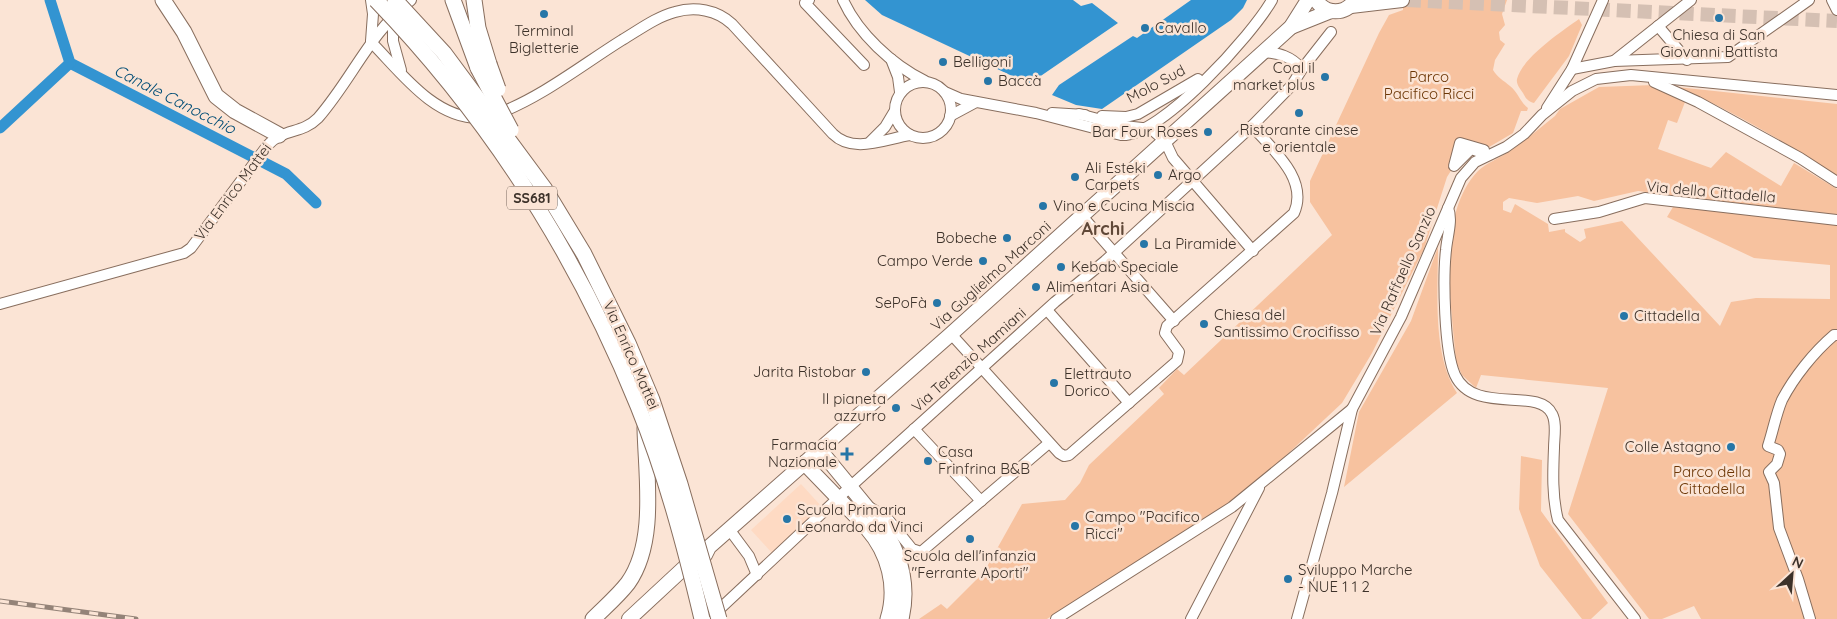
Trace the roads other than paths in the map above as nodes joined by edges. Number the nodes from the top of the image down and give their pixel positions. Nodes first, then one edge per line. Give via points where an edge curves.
1 (163, 0) edge
2 (371, 0) edge
3 (376, 0) edge
4 (395, 0) edge
5 (411, 0) edge
6 (453, 0) edge
7 (474, 0) edge
8 (808, 0) edge
9 (842, 0) edge
10 (1272, 0) edge
11 (1308, 0) edge
12 (1316, 0) edge
13 (1402, 0) edge
14 (1603, 0) edge
15 (1691, 0) edge
16 (1809, 0) edge
17 (1832, 0) edge
18 (1353, 3) edge
19 (1837, 10) edge
20 (1331, 11) junction
21 (393, 16) junction
22 (1658, 26) junction
23 (1291, 27) junction
24 (1331, 32) dead end
25 (371, 42) junction
26 (1263, 52) junction
27 (890, 58) junction
28 (1687, 60) junction
29 (1614, 61) junction
30 (864, 65) dead end
31 (1215, 69) junction
32 (1302, 69) junction
33 (1572, 69) junction
34 (401, 71) junction
35 (1631, 75) junction
36 (926, 82) junction
37 (1572, 91) junction
38 (900, 92) junction
39 (945, 92) junction
40 (1837, 95) edge
41 (976, 102) junction
42 (894, 112) junction
43 (1036, 113) junction
44 (1080, 114) junction
45 (1542, 115) junction
46 (950, 116) junction
47 (1252, 126) junction
48 (1147, 128) junction
49 (279, 134) junction
50 (910, 135) junction
51 (1165, 141) junction
52 (869, 143) junction
53 (1192, 179) junction
54 (1837, 182) edge
55 (544, 188) junction
56 (1448, 207) junction
57 (1082, 216) junction
58 (1554, 218) dead end
59 (1837, 220) edge
60 (1254, 250) junction
61 (1114, 253) junction
62 (0, 304) edge
63 (1046, 310) junction
64 (1174, 321) junction
65 (951, 334) junction
66 (1837, 335) edge
67 (982, 368) junction
68 (1129, 403) junction
69 (1352, 409) junction
70 (645, 424) junction
71 (914, 429) junction
72 (1050, 442) junction
73 (820, 450) junction
74 (804, 463) junction
75 (1261, 485) junction
76 (854, 489) junction
77 (842, 500) junction
78 (981, 501) junction
79 (871, 518) junction
80 (729, 529) junction
81 (757, 575) junction
82 (593, 619) edge
83 (629, 619) edge
84 (702, 619) edge
85 (709, 619) edge
86 (718, 619) edge
87 (888, 619) edge
88 (901, 619) edge
89 (1056, 619) edge
90 (1191, 619) edge
91 (1297, 619) edge
92 (1635, 619) edge
93 (1810, 619) edge

1 - 49 highway via 184,32 216,96 235,111
2 - 25 street
3 - 70 highway, Via Enrico Mattei / SS681, bridge via 442,72 520,179 580,282 618,358
4 - 55 highway, Via Enrico Mattei / SS681, bridge via 444,53
5 - 21 street, Via Enrico Mattei
6 - 55 highway, bridge via 482,78
7 - 55 highway, bridge via 480,36 494,80
8 - 30 street via 805,3
9 - 27 street, Molo Sud via 859,26
10 - 31 street, Molo Sud via 1247,36
11 - 23 main road, Via Guglielmo Marconi
12 - 20 main road
13 - 18 main road, Via Guglielmo Marconi
14 - 33 street
15 - 22 street
16 - 28 street via 1728,57
17 - 19 street
18 - 20 main road, Via Guglielmo Marconi via 1342,11
20 - 23 main road, Via Guglielmo Marconi
21 - 25 street, Via Enrico Mattei
21 - 34 street via 394,41
22 - 28 street
22 - 29 street
23 - 26 main road, Via Guglielmo Marconi
24 - 32 street, Via Terenzio Mamiani
25 - 34 street
25 - 49 street, Via Enrico Mattei via 318,118 307,127
26 - 32 street via 1285,56
26 - 51 main road, Via Guglielmo Marconi
27 - 36 street, Molo Sud
27 - 38 street, Molo Sud
28 - 29 street
29 - 33 street
31 - 44 street, Molo Sud via 1138,114 1126,117
31 - 48 street, Molo Sud
32 - 47 street, Via Terenzio Mamiani via 1286,93
33 - 37 street
33 - 45 street
34 - 52 street via 424,95 445,110 464,117 488,117 527,100 660,18 686,10 709,11 735,26 836,137 852,145
35 - 37 street via 1596,79
35 - 40 street
35 - 54 street via 1665,86 1698,102
36 - 38 street via 916,82
36 - 39 street, Molo Sud
37 - 45 street
38 - 42 street
39 - 41 street, Molo Sud
39 - 46 street
41 - 43 street, Molo Sud
41 - 46 street
42 - 50 street via 902,129
42 - 52 street via 886,127
43 - 44 street, Molo Sud
43 - 48 street, Molo Sud via 1121,135 1132,135
44 - 48 street, Molo Sud via 1124,126
45 - 56 street, Via Raffaello Sanzio via 1506,147 1474,162 1467,169
46 - 50 street via 935,136 918,138
47 - 53 street, Via Terenzio Mamiani
47 - 60 street via 1293,176 1297,202 1294,213
48 - 51 street
49 - 62 street, Via Enrico Mattei via 184,254
50 - 52 street
51 - 53 street via 1173,158
51 - 57 main road, Via Guglielmo Marconi
53 - 60 street
53 - 61 street, Via Terenzio Mamiani
55 - 86 highway, Via Enrico Mattei / SS681, bridge via 584,254 643,378 674,463
56 - 69 street, Via Raffaello Sanzio via 1402,317
56 - 92 street via 1445,296 1451,364 1456,376 1470,392 1480,397 1533,402 1552,413 1555,430 1554,505 1558,520
57 - 61 street
57 - 65 main road, Via Guglielmo Marconi
58 - 59 street, Via della Cittadella via 1600,212 1645,198
60 - 64 street
61 - 63 street, Via Terenzio Mamiani
61 - 64 street
63 - 67 street, Via Terenzio Mamiani
63 - 68 street
64 - 68 street via 1164,333 1178,349 1178,358
65 - 67 street
65 - 73 main road, Via Guglielmo Marconi
66 - 93 street via 1827,341 1782,400 1771,447 1780,454 1780,460 1769,472 1774,483 1779,528
67 - 71 street, Via Terenzio Mamiani
67 - 72 street
68 - 72 street via 1066,456 1061,455
69 - 75 street
69 - 91 street, Via Raffaello Sanzio
70 - 82 highway, SS681 via 647,527 643,551 628,584
70 - 84 highway, Via Enrico Mattei / SS681, bridge via 684,545
71 - 76 street, Via Terenzio Mamiani
71 - 78 street
72 - 78 street
73 - 74 main road, Via Guglielmo Marconi
73 - 76 main road
74 - 77 main road
74 - 80 main road, Via Guglielmo Marconi
75 - 89 street via 1232,507
75 - 90 street
76 - 77 street, Via Terenzio Mamiani
76 - 79 main road
77 - 79 main road
77 - 81 street, Via Terenzio Mamiani
78 - 79 street via 927,549 918,553 909,547 884,515
79 - 87 highway via 890,570 892,592
79 - 88 highway via 890,537 902,569
80 - 81 street via 749,556
80 - 83 main road, Via Guglielmo Marconi via 705,555 695,564 685,567
81 - 85 street, Via Terenzio Mamiani

